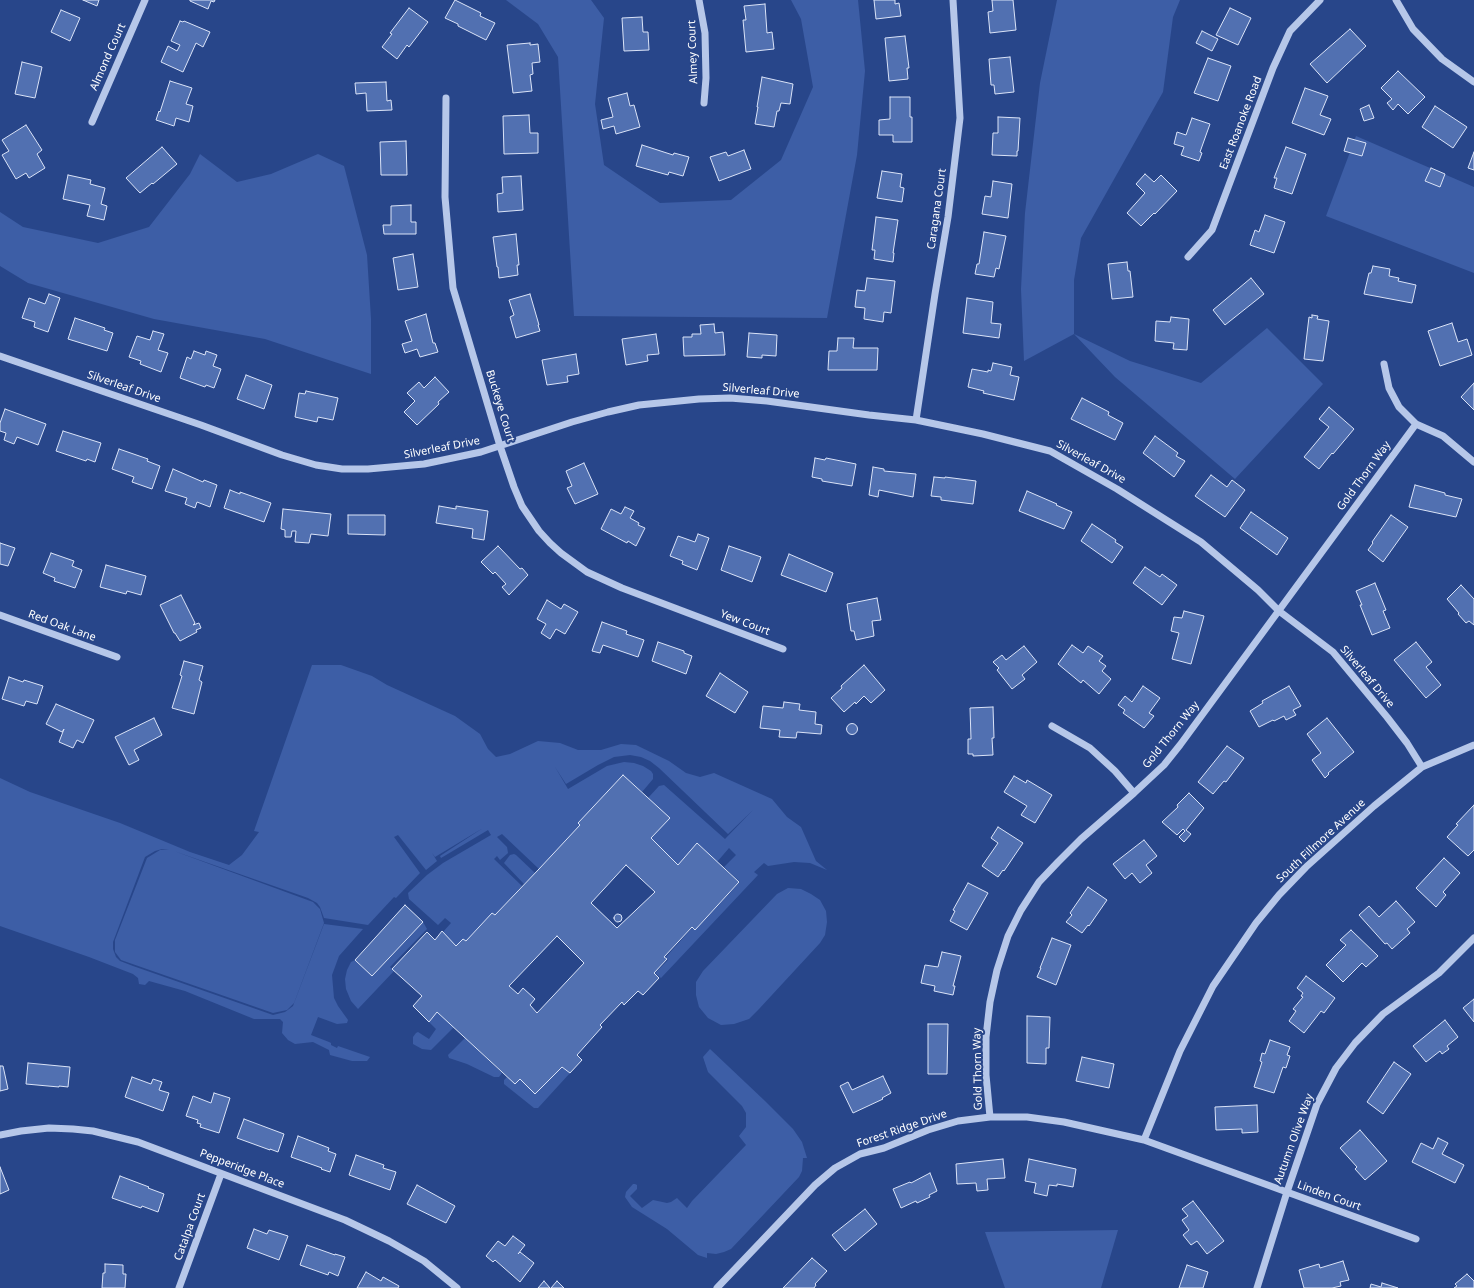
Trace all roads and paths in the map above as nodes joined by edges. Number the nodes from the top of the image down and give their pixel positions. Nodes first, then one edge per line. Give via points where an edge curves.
1 (145, 0) edge
2 (698, 0) edge
3 (953, 0) edge
4 (1320, 0) edge
5 (1396, 0) edge
6 (1474, 82) edge
7 (446, 98) dead end
8 (704, 103) dead end
9 (92, 122) dead end
10 (1188, 257) dead end
11 (0, 356) edge
12 (1384, 364) dead end
13 (916, 420) junction
14 (1416, 424) junction
15 (500, 446) junction
16 (1474, 462) edge
17 (1279, 611) junction
18 (0, 615) edge
19 (699, 617) joint
20 (783, 649) dead end
21 (117, 657) dead end
22 (1052, 726) dead end
23 (1474, 745) edge
24 (1422, 767) junction
25 (1134, 793) junction
26 (1474, 938) edge
27 (990, 1117) junction
28 (0, 1135) edge
29 (1144, 1140) junction
30 (221, 1174) junction
31 (1287, 1192) junction
32 (1416, 1239) dead end
33 (179, 1288) edge
34 (457, 1288) edge
35 (718, 1288) edge
36 (1257, 1288) edge

1 - 9 street, Almond Court
2 - 8 street, Almey Court via 705,33
3 - 13 street, Caragana Court via 960,118 948,216
4 - 10 street, East Roanoke Road via 1290,31 1273,68 1212,230
5 - 6 street via 1413,30 1442,59
7 - 15 street, Buckeye Court via 445,197 453,288
11 - 15 street, Silverleaf Drive via 316,466 342,469 400,467 482,452
12 - 14 street via 1389,388 1399,407
13 - 15 street, Silverleaf Drive via 767,401 699,399 639,405 572,422
13 - 17 street, Silverleaf Drive via 1050,451 1117,489 1201,542
14 - 16 street via 1443,436
14 - 17 street, Gold Thorn Way
15 - 19 street, Buckeye Court via 522,506 539,531 561,553 587,572
17 - 24 street, Silverleaf Drive via 1333,652 1387,717
17 - 25 street, Gold Thorn Way via 1180,745 1164,765
18 - 21 street, Red Oak Lane
19 - 20 street, Yew Court
22 - 25 street via 1090,748
23 - 24 street, South Fillmore Avenue
24 - 29 street, South Fillmore Avenue via 1306,867 1256,923 1213,986 1194,1021
25 - 27 street, Gold Thorn Way via 1039,882 1008,936 990,1002 986,1037
26 - 31 street, Autumn Olive Way via 1439,973 1383,1014 1355,1043 1336,1068 1317,1104
27 - 29 street, Forest Ridge Drive via 1028,1117 1056,1121
27 - 35 street, Forest Ridge Drive via 928,1130 884,1148 860,1154 835,1168 815,1184
28 - 30 street, Pepperidge Place via 49,1128 93,1131 138,1142
29 - 31 street, Linden Court
30 - 33 street, Catalpa Court
30 - 34 street, Pepperidge Place via 345,1220 383,1238 424,1262
31 - 32 street, Linden Court
31 - 36 street, Autumn Olive Way

